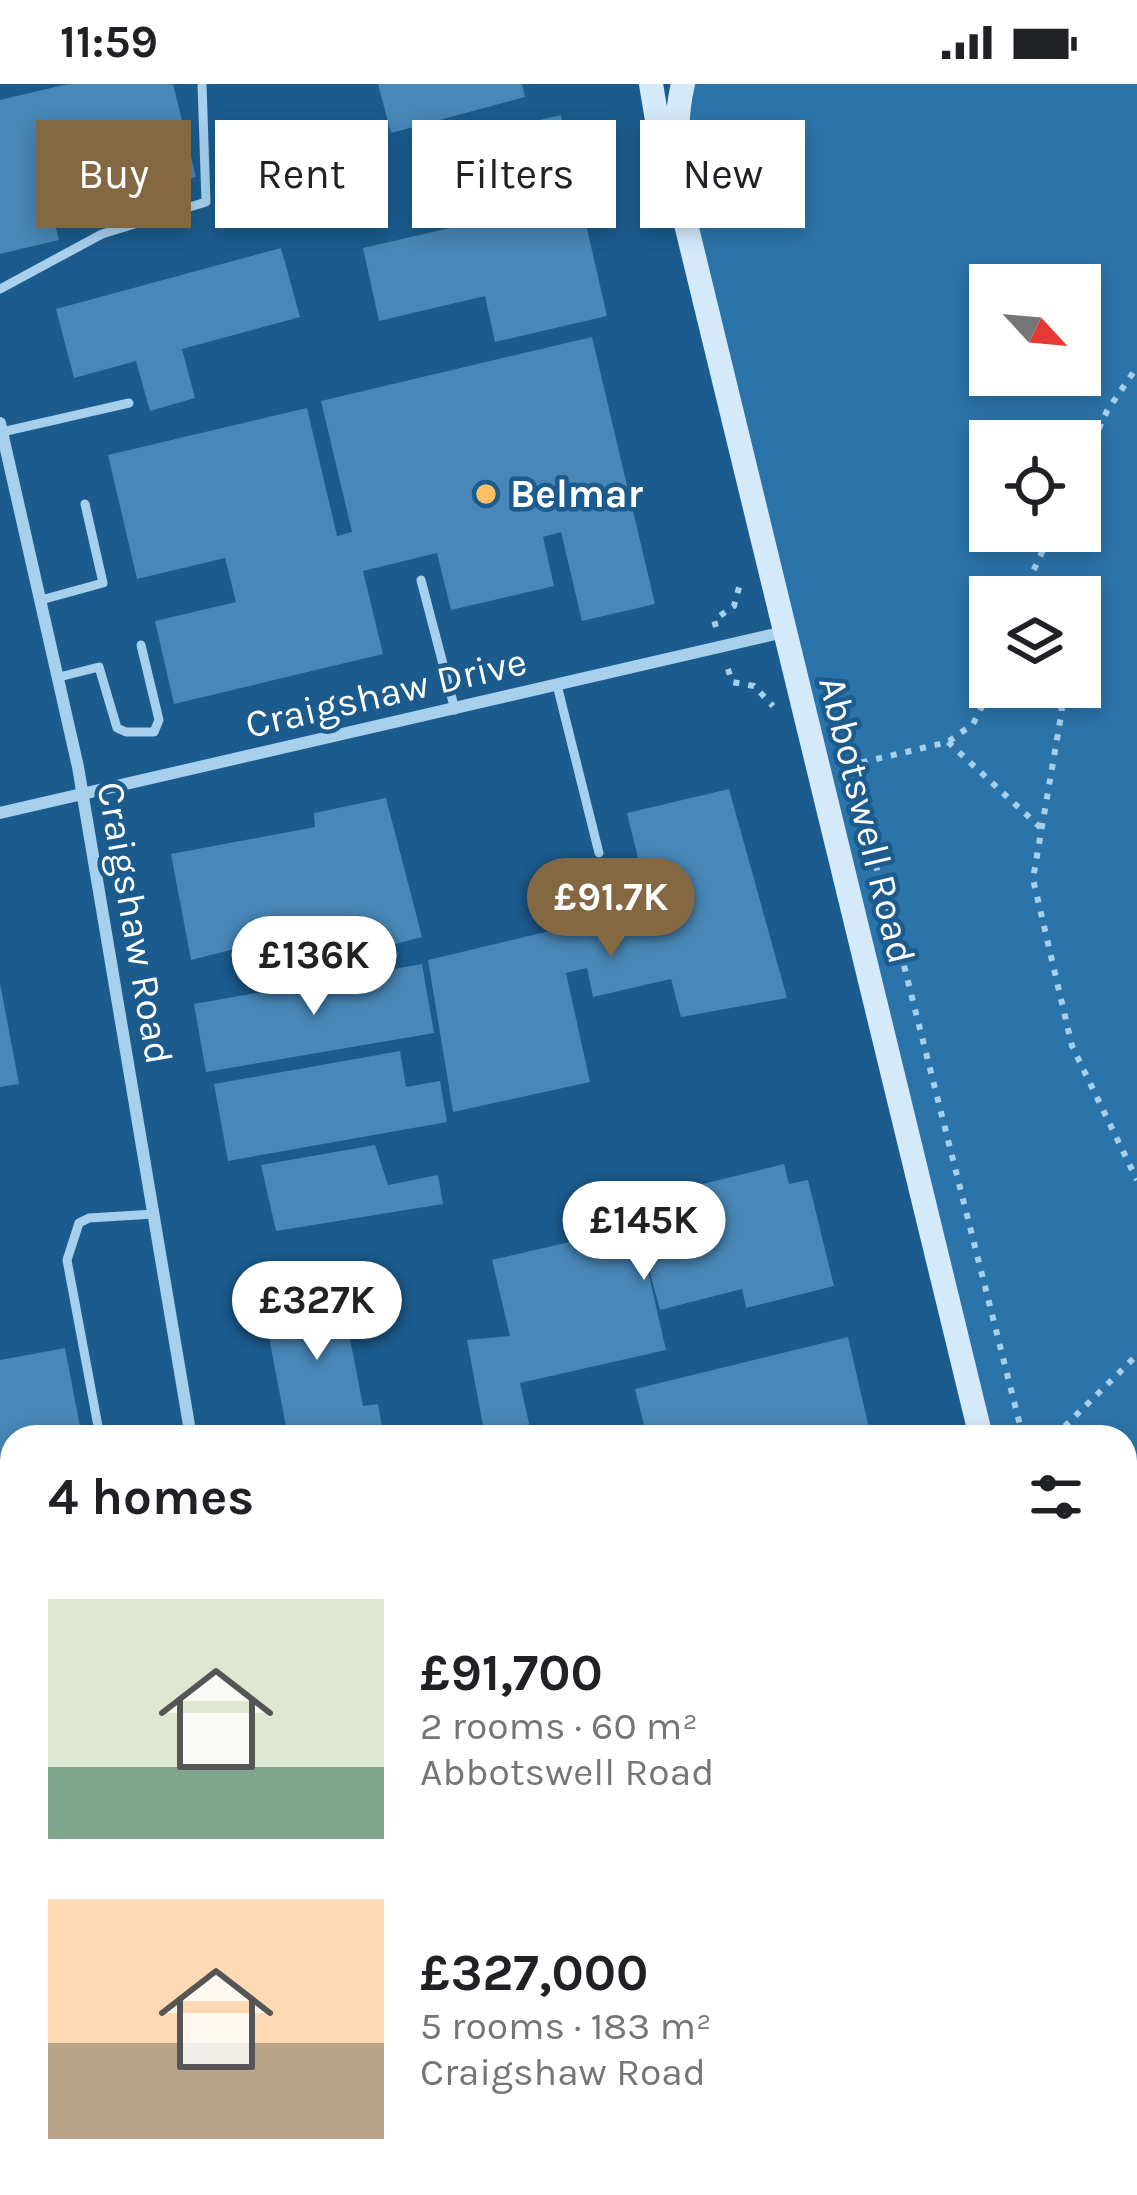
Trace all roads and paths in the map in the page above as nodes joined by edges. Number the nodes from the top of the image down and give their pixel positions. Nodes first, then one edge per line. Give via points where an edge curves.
1 (202, 84) edge
2 (651, 84) edge
3 (683, 84) edge
4 (657, 120) edge
5 (677, 120) edge
6 (687, 228) edge
7 (0, 290) edge
8 (1137, 367) edge
9 (129, 403) dead end
10 (1101, 424) edge
11 (1, 427) edge
12 (85, 503) dead end
13 (421, 580) dead end
14 (41, 600) junction
15 (784, 632) junction
16 (141, 645) dead end
17 (59, 677) junction
18 (731, 682) dead end
19 (557, 685) junction
20 (774, 708) dead end
21 (981, 708) edge
22 (1061, 708) edge
23 (455, 710) junction
24 (948, 742) junction
25 (839, 768) dead end
26 (83, 792) junction
27 (0, 813) edge
28 (865, 829) dead end
29 (1042, 829) junction
30 (599, 853) dead end
31 (1137, 1180) edge
32 (154, 1214) junction
33 (1137, 1355) edge
34 (98, 1425) edge
35 (189, 1425) edge
36 (978, 1425) edge
37 (1020, 1425) edge
38 (1066, 1425) edge

1 - 7 lane via 206,202 103,234
2 - 4 street
3 - 5 street
6 - 15 street, Abbotswell Road
8 - 10 path
9 - 11 lane
11 - 14 street, Craigshaw Road
12 - 14 lane via 103,583
13 - 23 lane
14 - 17 street, Craigshaw Road
15 - 19 street, Craigshaw Drive
15 - 36 street, Abbotswell Road
16 - 17 lane via 159,720 154,732 117,728 99,667
17 - 26 street, Craigshaw Road
18 - 20 path via 754,686
19 - 23 street, Craigshaw Drive
19 - 30 lane
21 - 24 path
22 - 29 path
23 - 26 street, Craigshaw Drive
24 - 25 path
24 - 29 path
26 - 27 street, Craigshaw Drive
26 - 32 street, Craigshaw Road
28 - 37 path
29 - 31 path via 1033,879 1072,1046
32 - 34 lane via 79,1223 67,1260
32 - 35 street, Craigshaw Road
33 - 38 path

